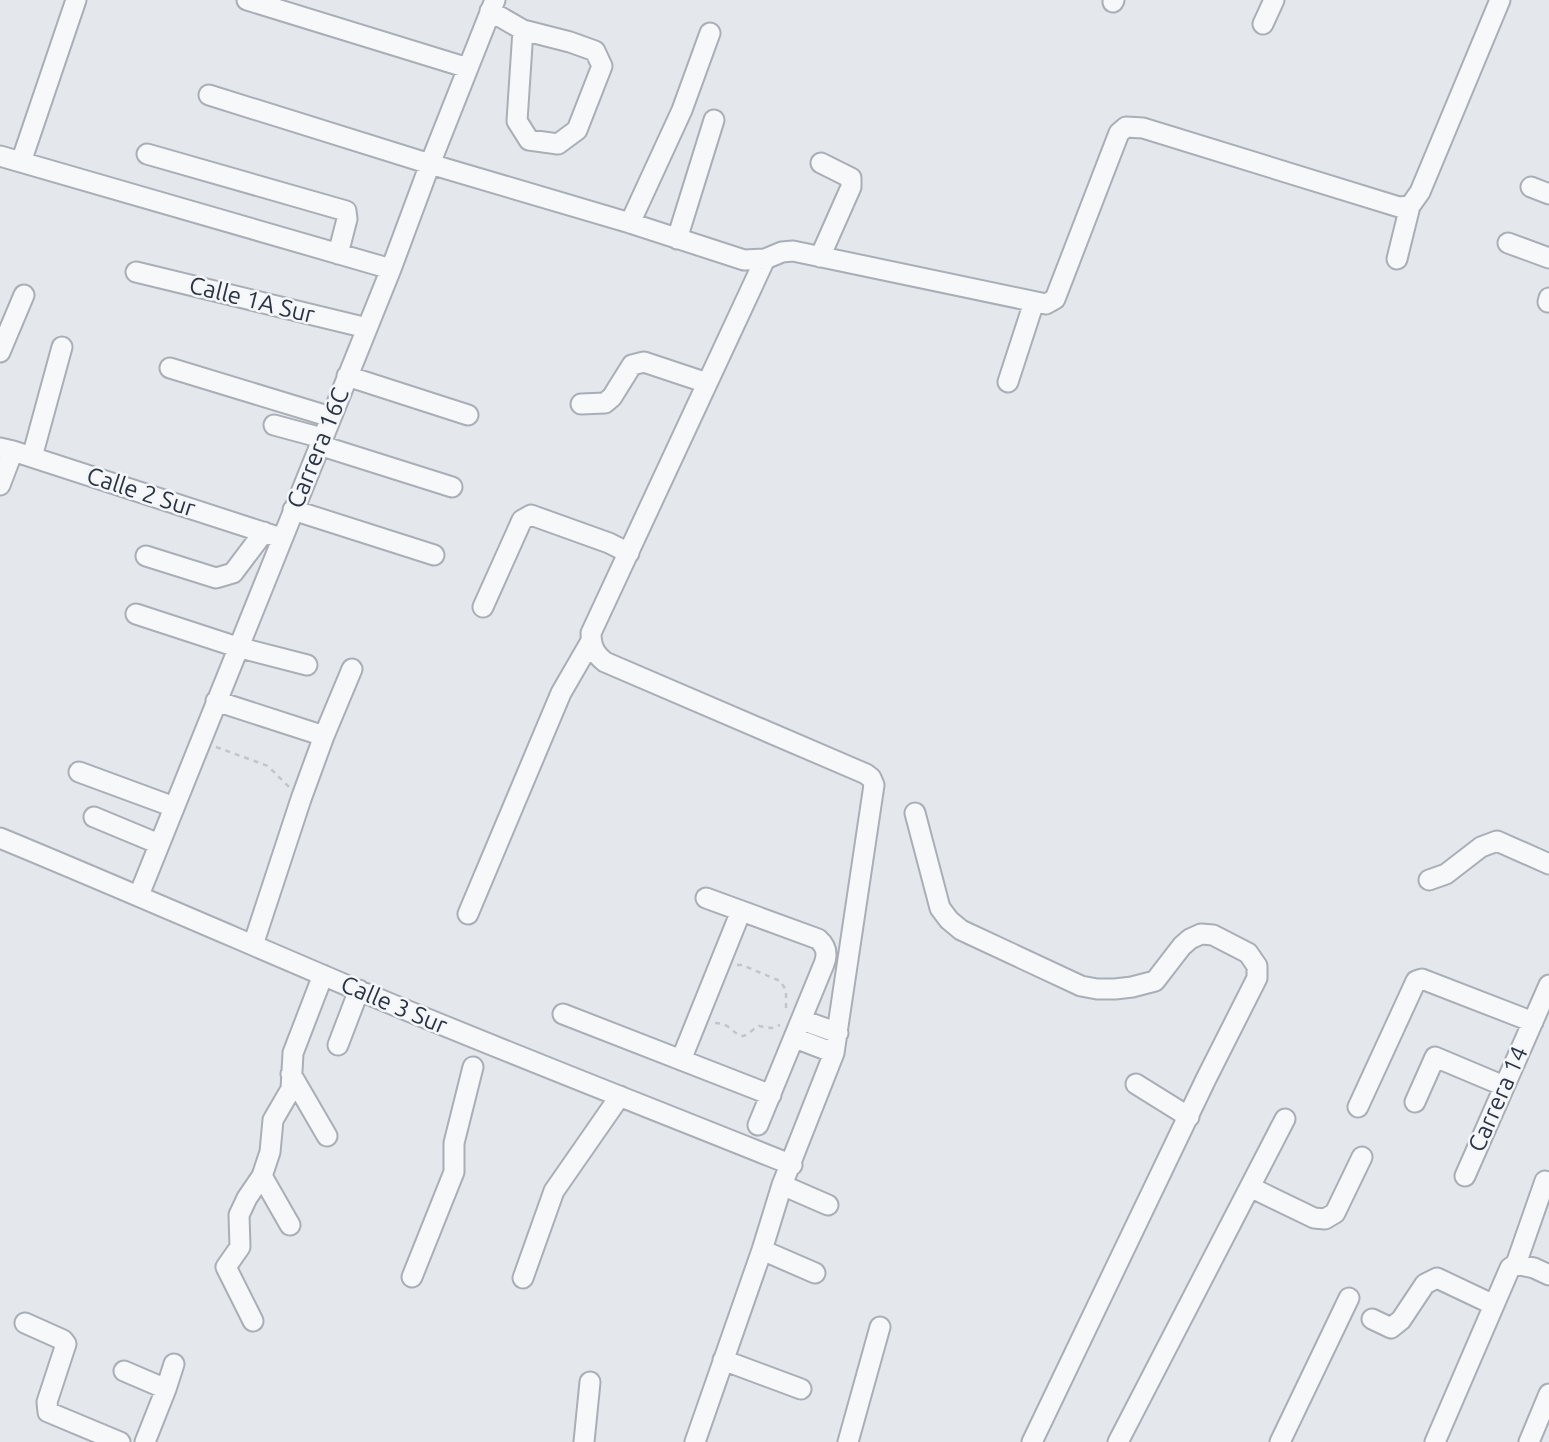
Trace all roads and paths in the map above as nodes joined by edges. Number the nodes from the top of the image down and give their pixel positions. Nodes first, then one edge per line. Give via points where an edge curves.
1 (76, 0) edge
2 (247, 0) edge
3 (1273, 0) edge
4 (1500, 0) edge
5 (492, 6) edge
6 (1264, 24) dead end
7 (523, 30) junction
8 (710, 33) dead end
9 (468, 68) junction
10 (209, 95) dead end
11 (714, 120) dead end
12 (147, 154) dead end
13 (0, 156) edge
14 (22, 162) junction
15 (821, 163) dead end
16 (430, 164) junction
17 (1410, 206) junction
18 (631, 223) junction
19 (677, 239) junction
20 (1508, 243) dead end
21 (338, 254) junction
22 (820, 257) junction
23 (1549, 258) edge
24 (765, 259) junction
25 (1397, 259) dead end
26 (391, 269) junction
27 (136, 272) dead end
28 (24, 295) dead end
29 (1042, 302) junction
30 (367, 328) junction
31 (62, 347) dead end
32 (0, 352) edge
33 (170, 368) dead end
34 (347, 376) junction
35 (1008, 382) dead end
36 (707, 383) junction
37 (581, 404) dead end
38 (468, 415) dead end
39 (331, 416) junction
40 (274, 425) dead end
41 (321, 441) junction
42 (7, 449) edge
43 (32, 457) junction
44 (0, 485) edge
45 (452, 487) dead end
46 (293, 510) junction
47 (272, 535) junction
48 (629, 553) junction
49 (434, 555) dead end
50 (146, 556) dead end
51 (483, 607) dead end
52 (136, 614) dead end
53 (591, 641) junction
54 (237, 647) junction
55 (307, 665) dead end
56 (352, 669) dead end
57 (216, 701) junction
58 (324, 736) junction
59 (200, 741) junction
60 (79, 772) dead end
61 (300, 799) junction
62 (174, 807) junction
63 (915, 813) dead end
64 (94, 817) dead end
65 (0, 838) edge
66 (159, 844) junction
67 (1549, 864) edge
68 (1429, 880) dead end
69 (139, 895) junction
70 (706, 898) dead end
71 (741, 911) junction
72 (468, 915) dead end
73 (253, 945) junction
74 (732, 967) dead end
75 (323, 975) junction
76 (1549, 985) edge
77 (359, 990) junction
78 (563, 1014) dead end
79 (708, 1020) junction
80 (1532, 1022) junction
81 (792, 1024) junction
82 (838, 1033) junction
83 (338, 1045) dead end
84 (834, 1053) junction
85 (477, 1055) junction
86 (681, 1060) junction
87 (291, 1074) junction
88 (1136, 1084) dead end
89 (1504, 1086) junction
90 (771, 1095) junction
91 (620, 1096) junction
92 (1415, 1102) dead end
93 (1357, 1107) dead end
94 (1189, 1117) junction
95 (1285, 1119) dead end
96 (758, 1125) dead end
97 (327, 1136) dead end
98 (1362, 1157) dead end
99 (792, 1165) junction
100 (262, 1176) junction
101 (1465, 1176) dead end
102 (1545, 1181) dead end
103 (782, 1185) junction
104 (1250, 1187) junction
105 (828, 1206) dead end
106 (290, 1225) dead end
107 (762, 1250) junction
108 (1516, 1264) junction
109 (816, 1273) dead end
110 (1549, 1275) edge
111 (412, 1277) dead end
112 (523, 1278) dead end
113 (1349, 1298) dead end
114 (1494, 1305) junction
115 (1372, 1319) dead end
116 (253, 1321) dead end
117 (25, 1323) dead end
118 (880, 1327) dead end
119 (723, 1360) junction
120 (174, 1364) dead end
121 (124, 1371) dead end
122 (590, 1382) dead end
123 (166, 1389) junction
124 (801, 1389) dead end
125 (1549, 1394) edge
126 (120, 1442) edge
127 (145, 1442) edge
128 (584, 1442) edge
129 (695, 1442) edge
130 (848, 1442) edge
131 (1032, 1442) edge
132 (1118, 1442) edge
133 (1280, 1442) edge
134 (1435, 1442) edge
135 (1529, 1442) edge

1 - 14 street
2 - 9 street
3 - 6 street
4 - 17 street via 1420,192
5 - 7 street
5 - 9 street, Carrera 16C
7 - 7 street via 517,121 529,140 558,144 577,130 602,66 595,51
8 - 18 street via 682,110
9 - 16 street, Carrera 16C
10 - 16 street
11 - 19 street
12 - 21 street via 346,211
13 - 14 street
14 - 21 street
15 - 22 street via 851,178 851,187
16 - 18 street
16 - 26 street, Carrera 16C
17 - 25 street
17 - 29 street via 1399,207 1143,128 1126,127 1119,132 1055,299
18 - 19 street
19 - 24 street via 744,260
20 - 23 street
21 - 26 street
22 - 24 street via 793,251
22 - 29 street
24 - 36 street
26 - 30 street, Carrera 16C
27 - 30 street, Calle 1A Sur
28 - 32 street
29 - 35 street
30 - 34 street, Carrera 16C
31 - 43 street
33 - 39 street
34 - 38 street
34 - 39 street, Carrera 16C
36 - 37 street via 644,362 632,365 606,403
36 - 48 street
39 - 41 street, Carrera 16C
40 - 41 street
41 - 45 street
41 - 46 street, Carrera 16C
42 - 43 street, Calle 2 Sur
42 - 44 street
43 - 47 street, Calle 2 Sur
46 - 47 street, Carrera 16C
46 - 49 street
47 - 50 street via 233,573 216,578
47 - 54 street, Carrera 16C
48 - 51 street via 531,515 522,520
48 - 53 street
52 - 54 street
53 - 72 street via 561,693
53 - 82 street via 606,662 871,778 874,785
54 - 55 street
54 - 57 street, Carrera 16C
56 - 58 street
57 - 58 street
57 - 59 street, Carrera 16C
58 - 61 street
59 - 61 path via 268,766
59 - 62 street, Carrera 16C
60 - 62 street
61 - 73 street
62 - 66 street, Carrera 16C
63 - 94 street via 940,908 949,920 961,930 1081,986 1115,989 1155,981 1182,946 1201,934 1213,935 1248,953 1257,966 1257,978
64 - 66 street
65 - 69 street, Calle 3 Sur
66 - 69 street, Carrera 16C
67 - 68 street via 1497,841
69 - 73 street, Calle 3 Sur
70 - 71 street
71 - 79 street
71 - 81 street via 818,939 827,953
73 - 75 street, Calle 3 Sur
74 - 81 path via 743,965 780,981
75 - 77 street, Calle 3 Sur
75 - 87 street via 293,1053
76 - 80 street, Carrera 14
77 - 83 street
77 - 85 street, Calle 3 Sur
78 - 86 street
79 - 81 path via 724,1023 744,1036 756,1026
79 - 86 street
80 - 89 street, Carrera 14
80 - 93 street via 1423,979 1416,981
81 - 82 street
81 - 84 street
81 - 90 street
82 - 84 street
84 - 99 street
85 - 91 street, Calle 3 Sur
85 - 111 street via 454,1143 454,1172
86 - 90 street
87 - 97 street
87 - 100 street via 291,1089 273,1120
88 - 94 street
89 - 92 street via 1435,1057
89 - 101 street, Carrera 14
90 - 96 street
91 - 99 street, Calle 3 Sur
91 - 112 street via 554,1191
94 - 131 street
95 - 104 street
98 - 104 street via 1335,1213 1325,1219
99 - 103 street
100 - 106 street
100 - 116 street via 239,1215 240,1247 226,1267
102 - 108 street
103 - 105 street
103 - 107 street
104 - 132 street
107 - 109 street
107 - 119 street
108 - 110 street
108 - 114 street
113 - 133 street
114 - 115 street via 1437,1278 1425,1284 1391,1328
114 - 134 street
117 - 126 street via 66,1344 47,1402 48,1412
118 - 130 street
119 - 124 street
119 - 129 street
120 - 123 street
121 - 123 street
122 - 128 street
123 - 127 street
125 - 135 street

